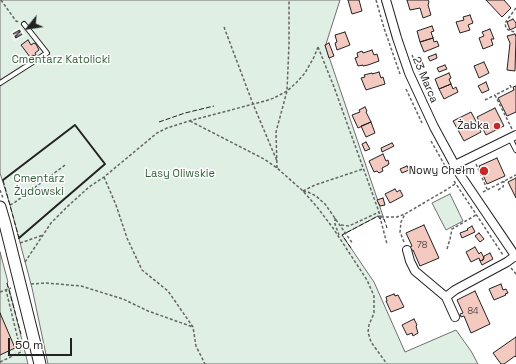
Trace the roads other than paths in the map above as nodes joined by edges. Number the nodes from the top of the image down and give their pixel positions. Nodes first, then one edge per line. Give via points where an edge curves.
1 (386, 0) edge
2 (24, 24) road end
3 (0, 83) edge
4 (514, 136) edge
5 (516, 150) edge
6 (455, 165) junction
7 (0, 207) edge
8 (407, 250) road end
9 (516, 257) edge
10 (446, 297) junction
11 (455, 318) dead end
12 (40, 364) edge

1 - 6 street, 23 Marca via 409,73
2 - 3 lane via 47,53
4 - 5 lane
4 - 6 street
6 - 9 street, 23 Marca
7 - 12 main road
8 - 10 street via 415,271
9 - 10 street
10 - 11 street

